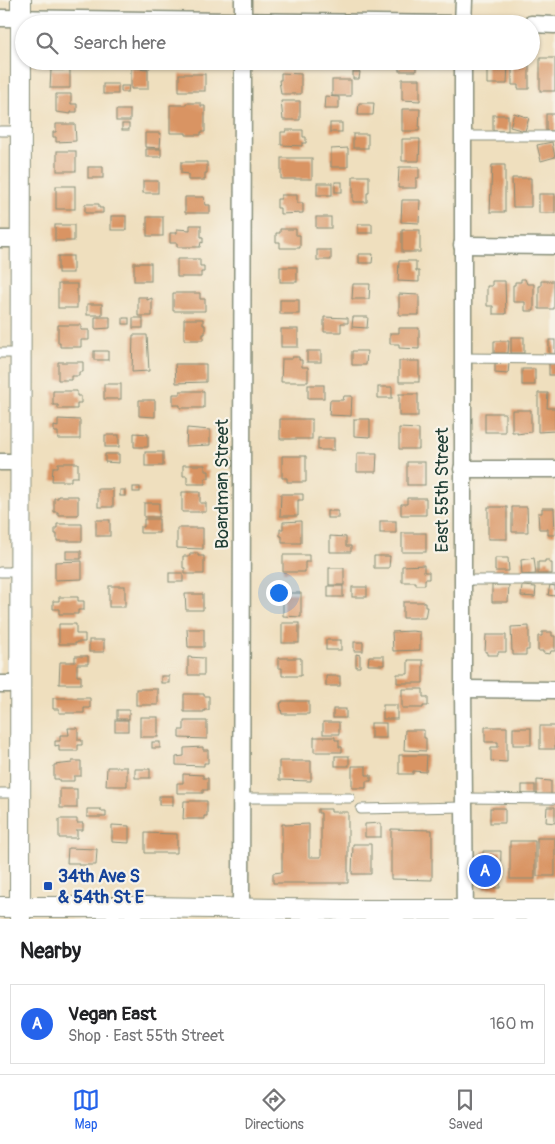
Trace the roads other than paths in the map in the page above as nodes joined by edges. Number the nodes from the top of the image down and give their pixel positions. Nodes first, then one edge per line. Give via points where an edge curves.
1 (243, 0) edge
2 (464, 0) edge
3 (21, 9) edge
4 (123, 15) edge
5 (243, 15) edge
6 (464, 15) edge
7 (0, 18) edge
8 (540, 24) edge
9 (555, 25) edge
10 (21, 70) edge
11 (243, 70) edge
12 (463, 70) edge
13 (0, 130) edge
14 (21, 131) junction
15 (462, 136) junction
16 (555, 136) edge
17 (0, 238) edge
18 (21, 239) junction
19 (462, 245) junction
20 (555, 246) edge
21 (0, 353) edge
22 (21, 353) junction
23 (462, 358) junction
24 (555, 358) edge
25 (0, 462) edge
26 (21, 462) junction
27 (462, 470) junction
28 (555, 470) edge
29 (0, 572) edge
30 (20, 572) junction
31 (463, 580) junction
32 (555, 580) edge
33 (10, 684) edge
34 (463, 689) junction
35 (555, 690) edge
36 (0, 793) edge
37 (21, 793) junction
38 (241, 798) junction
39 (350, 798) dead end
40 (555, 799) edge
41 (464, 803) junction
42 (361, 809) dead end
43 (0, 907) edge
44 (241, 908) junction
45 (555, 910) edge
46 (20, 913) edge
47 (346, 914) edge
48 (465, 914) edge

1 - 5 street
2 - 6 street
3 - 4 street
3 - 7 street
8 - 9 street
10 - 14 street
11 - 38 street, Boardman Street
12 - 15 street, East 55th Street
13 - 14 lane
14 - 18 street
15 - 16 lane
15 - 19 street, East 55th Street
17 - 18 street
18 - 22 street
19 - 20 street
19 - 23 street, East 55th Street
21 - 22 lane
22 - 26 street
23 - 24 lane
23 - 27 street, East 55th Street
25 - 26 street
26 - 30 street
27 - 28 street
27 - 31 street, East 55th Street
29 - 30 lane
30 - 33 street
31 - 32 lane
31 - 34 street, East 55th Street
33 - 37 street
34 - 35 street
34 - 41 street, East 55th Street
36 - 37 lane
37 - 46 street
38 - 39 lane
38 - 44 street, Boardman Street
40 - 41 lane
41 - 42 lane
41 - 48 street, East 55th Street
43 - 46 street
44 - 46 street
44 - 47 street
45 - 48 street
47 - 48 street

